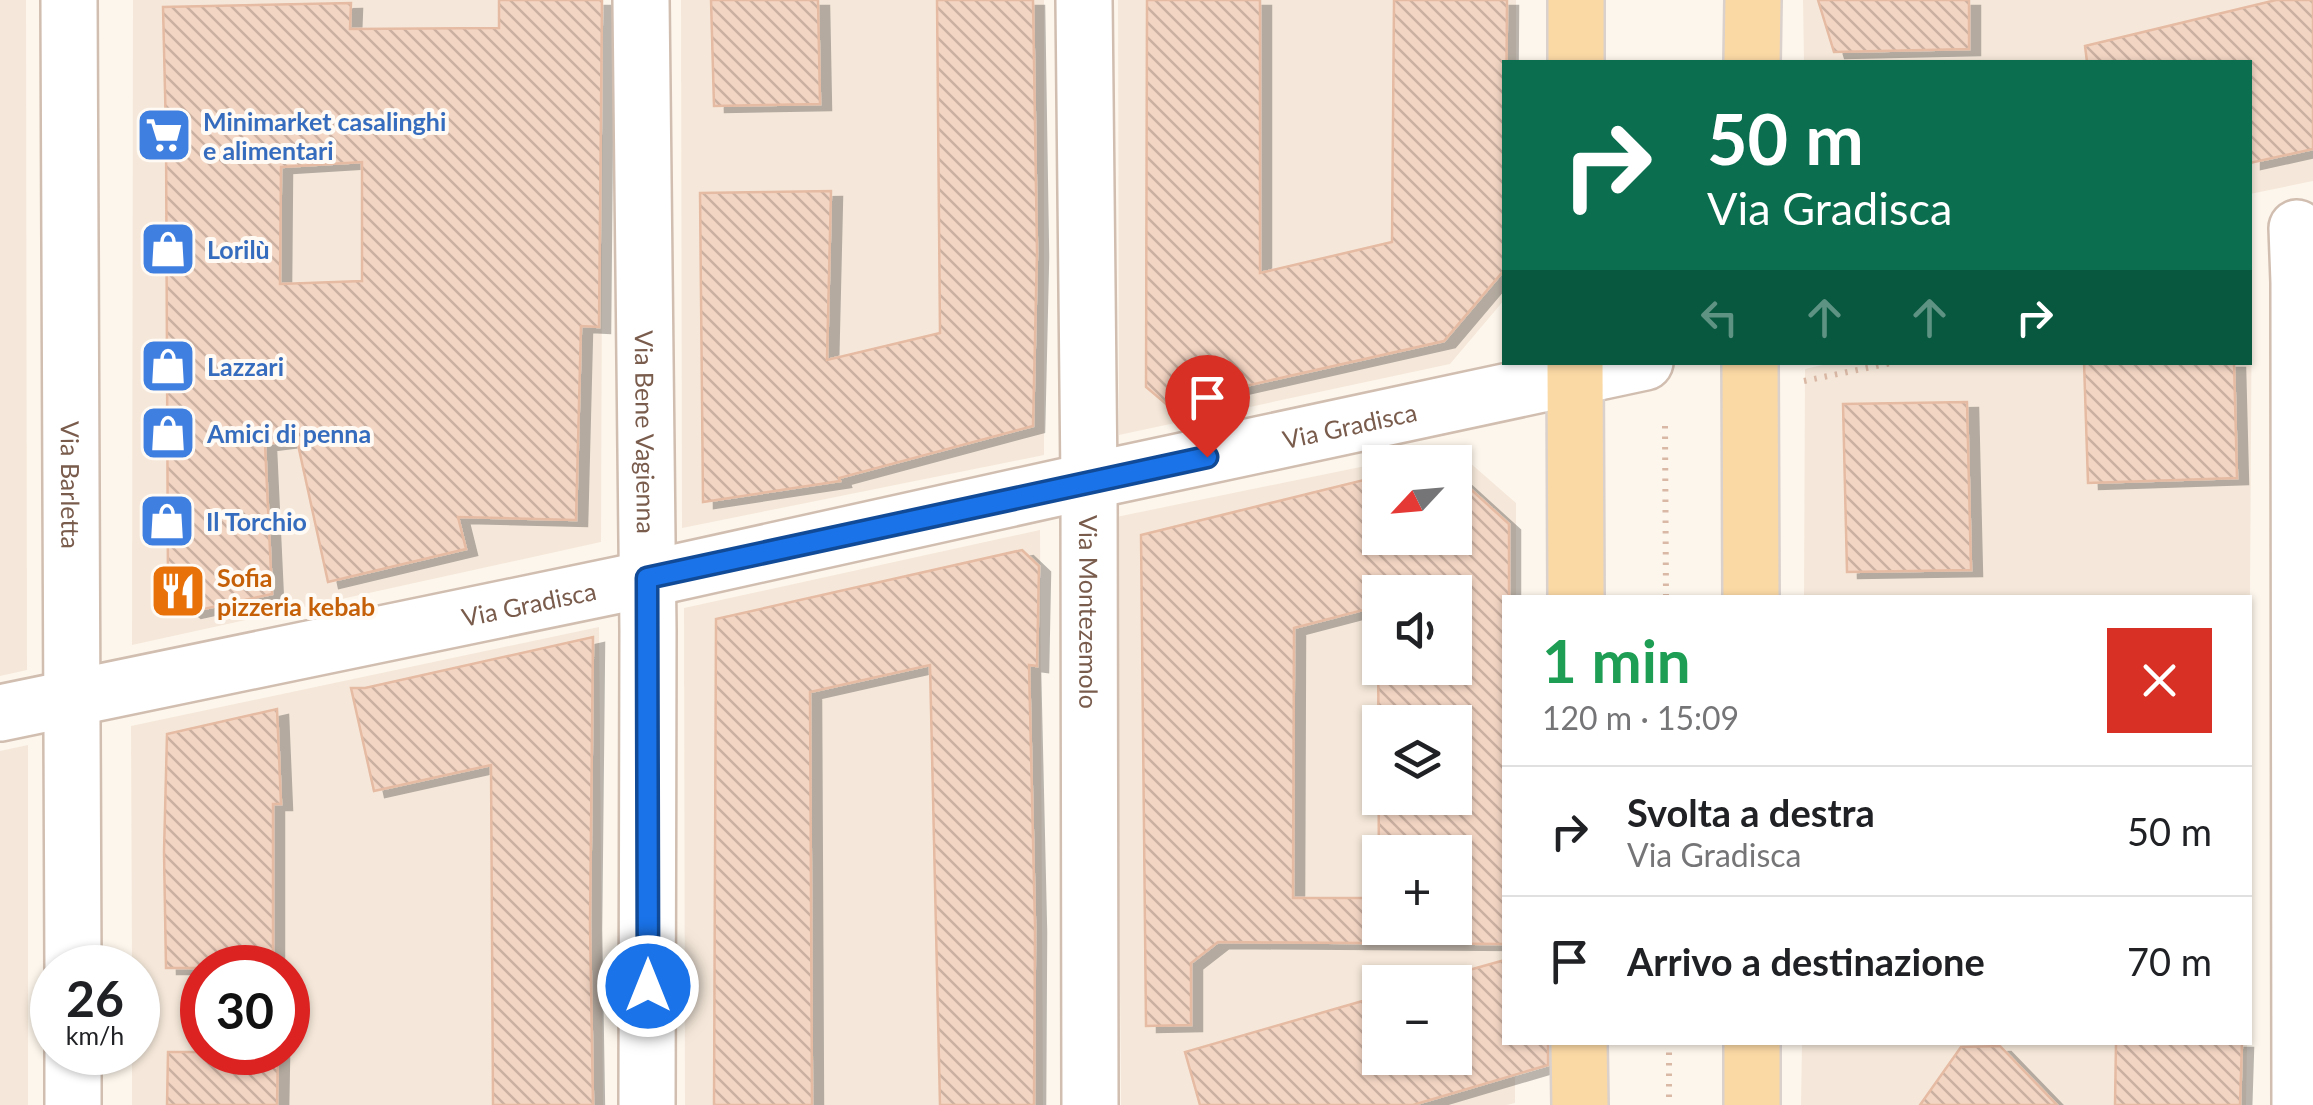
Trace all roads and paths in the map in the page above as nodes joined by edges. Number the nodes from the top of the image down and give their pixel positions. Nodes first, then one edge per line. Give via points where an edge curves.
1 (69, 0) edge
2 (642, 0) edge
3 (1084, 0) edge
4 (1576, 0) edge
5 (1753, 0) edge
6 (1576, 60) edge
7 (1752, 60) edge
8 (2287, 230) edge
9 (1618, 365) edge
10 (1859, 365) edge
11 (1575, 370) edge
12 (1774, 372) edge
13 (1665, 426) dead end
14 (1090, 481) junction
15 (647, 578) junction
16 (1576, 595) edge
17 (1666, 595) edge
18 (1750, 595) edge
19 (73, 698) junction
20 (0, 713) edge
21 (73, 945) edge
22 (1579, 1045) edge
23 (1669, 1045) edge
24 (1752, 1045) edge
25 (73, 1075) edge
26 (73, 1105) edge
27 (648, 1105) edge
28 (1090, 1105) edge
29 (1580, 1105) edge
30 (1670, 1105) edge
31 (1752, 1105) edge
32 (2300, 1105) edge

1 - 19 street, Via Barletta
2 - 15 street, Via Bene Vagienna
3 - 14 street, Via Montezemolo
4 - 6 main road
5 - 7 main road
8 - 32 street via 2300,282
9 - 11 street, Via Gradisca
10 - 12 path
11 - 14 street, Via Gradisca
11 - 16 main road
12 - 18 main road
13 - 17 path
14 - 15 street, Via Gradisca
14 - 28 street, Via Montezemolo
15 - 19 street, Via Gradisca
15 - 27 street, Via Bene Vagienna
19 - 20 street, Via Gradisca
19 - 21 street, Via Barletta
22 - 29 main road
23 - 30 path
24 - 31 main road
25 - 26 street

